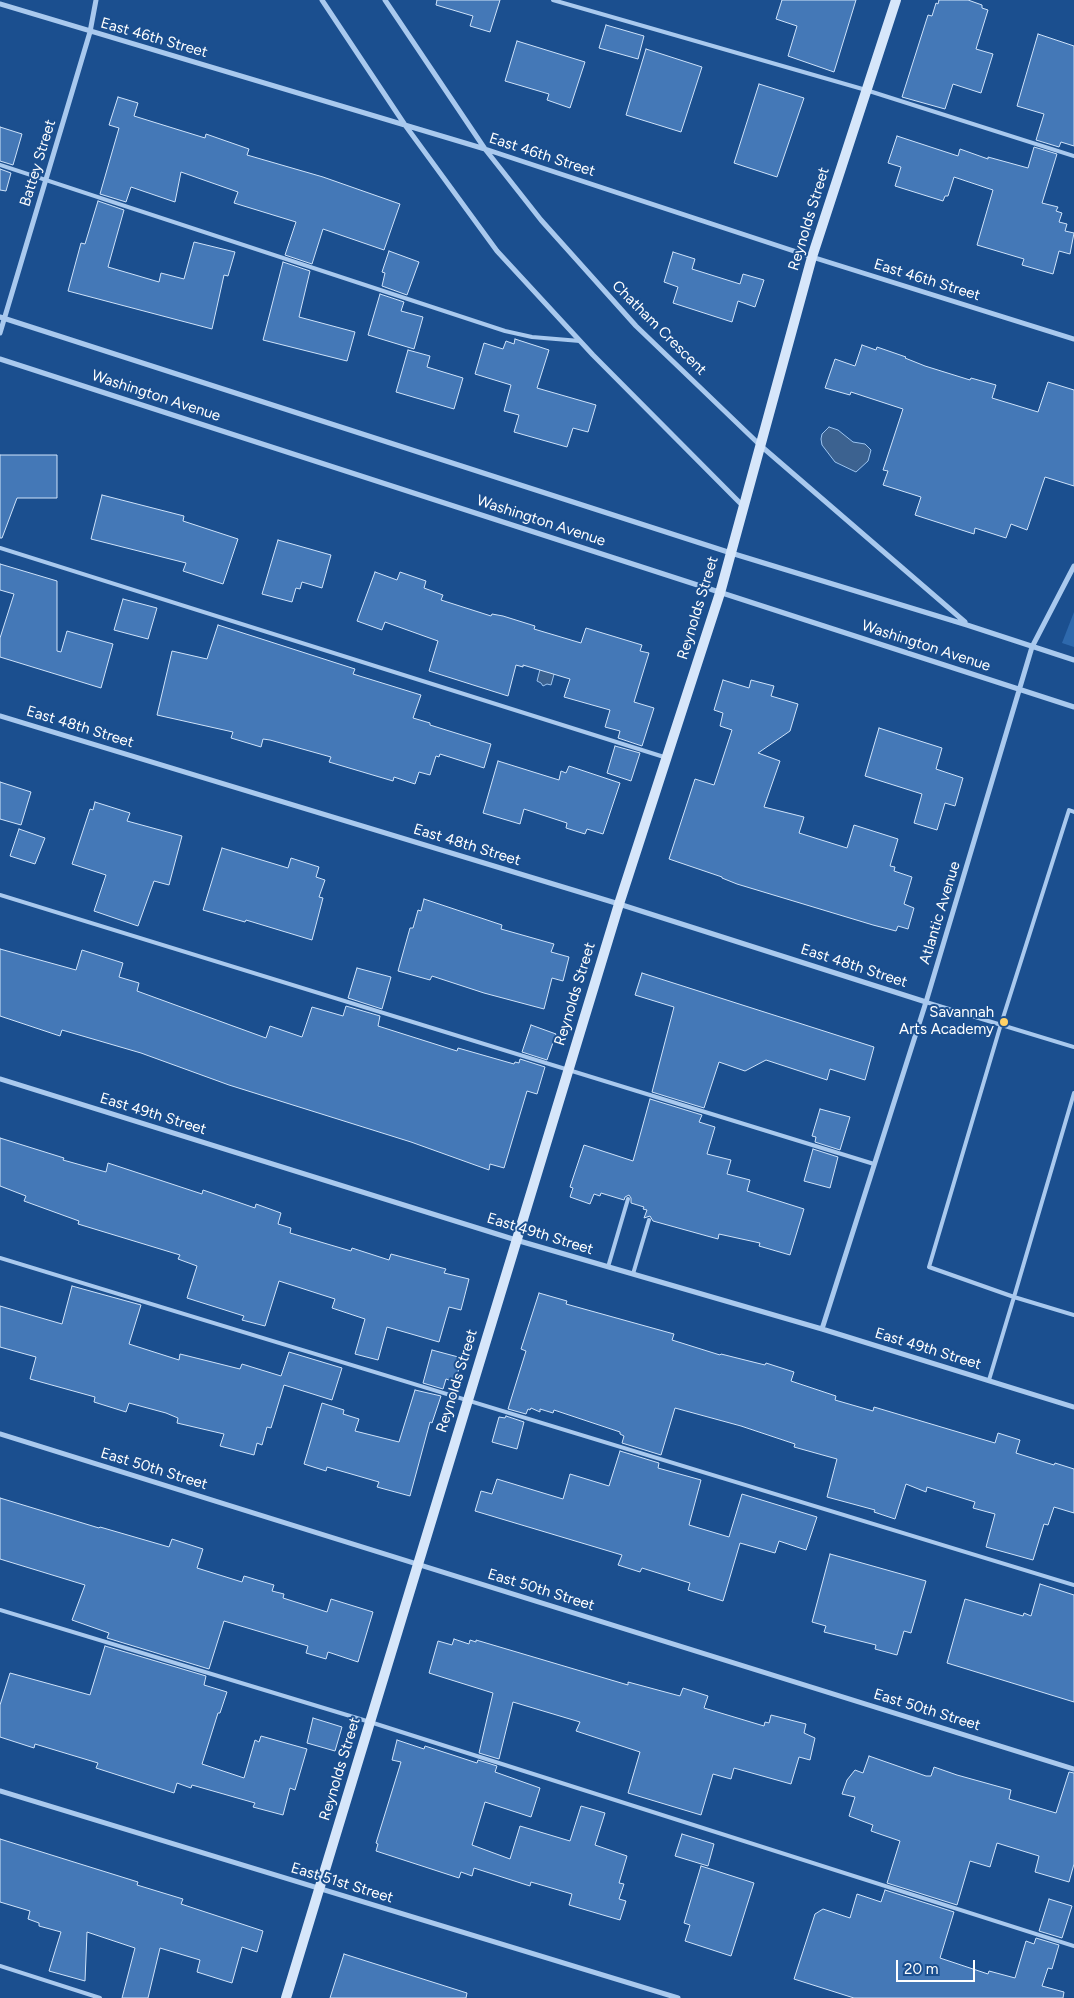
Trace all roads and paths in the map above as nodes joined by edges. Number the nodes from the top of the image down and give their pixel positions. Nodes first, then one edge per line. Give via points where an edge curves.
1 (96, 0) edge
2 (322, 0) edge
3 (385, 0) edge
4 (553, 0) edge
5 (896, 0) edge
6 (0, 4) edge
7 (90, 32) junction
8 (866, 90) junction
9 (405, 125) junction
10 (485, 148) junction
11 (1074, 156) edge
12 (0, 166) edge
13 (46, 179) junction
14 (812, 257) junction
15 (2, 318) edge
16 (0, 333) edge
17 (1074, 339) edge
18 (580, 341) junction
19 (0, 359) edge
20 (761, 446) junction
21 (744, 507) junction
22 (0, 548) edge
23 (731, 553) junction
24 (1074, 566) edge
25 (720, 593) junction
26 (967, 624) junction
27 (1032, 647) junction
28 (1074, 660) edge
29 (1020, 689) junction
30 (1074, 707) edge
31 (0, 716) edge
32 (667, 758) junction
33 (1074, 812) edge
34 (0, 895) edge
35 (619, 904) junction
36 (926, 1002) junction
37 (1001, 1024) junction
38 (1074, 1047) edge
39 (568, 1069) junction
40 (0, 1080) edge
41 (1074, 1093) edge
42 (874, 1164) junction
43 (628, 1199) dead end
44 (649, 1220) dead end
45 (516, 1240) junction
46 (0, 1258) edge
47 (608, 1268) junction
48 (633, 1274) junction
49 (1014, 1297) junction
50 (1074, 1315) edge
51 (822, 1329) junction
52 (989, 1380) junction
53 (467, 1399) junction
54 (1074, 1407) edge
55 (0, 1434) edge
56 (417, 1564) junction
57 (1074, 1585) edge
58 (0, 1610) edge
59 (370, 1722) junction
60 (1074, 1769) edge
61 (0, 1791) edge
62 (320, 1890) junction
63 (1074, 1946) edge
64 (0, 1966) edge
65 (100, 1998) edge
66 (286, 1998) edge
67 (678, 1998) edge

1 - 7 street, Battey Street
2 - 9 street
3 - 10 street, Chatham Crescent
4 - 8 lane
5 - 8 street, Reynolds Street
6 - 7 street, East 46th Street
7 - 9 street, East 46th Street
7 - 13 street, Battey Street
8 - 11 lane
8 - 14 street, Reynolds Street
9 - 10 street, East 46th Street
9 - 18 street via 497,251
10 - 14 street, East 46th Street
10 - 20 street, Chatham Crescent via 541,220 636,326
12 - 13 lane
13 - 15 street, Battey Street
13 - 18 lane via 505,331
14 - 17 street, East 46th Street
14 - 20 street, Reynolds Street
15 - 16 street, Battey Street
15 - 23 street, Washington Avenue
18 - 21 street
19 - 25 street, Washington Avenue
20 - 21 street, Reynolds Street
20 - 26 street, Chatham Crescent
21 - 23 street, Reynolds Street
22 - 32 lane
23 - 25 street, Reynolds Street
23 - 26 street, Washington Avenue
24 - 27 street, Atlantic Avenue
25 - 29 street, Washington Avenue
25 - 32 street, Reynolds Street
26 - 27 street, Washington Avenue
27 - 28 street, Washington Avenue
27 - 29 street, Atlantic Avenue
29 - 30 street, Washington Avenue
29 - 36 street, Atlantic Avenue
31 - 35 street, East 48th Street
32 - 35 street, Reynolds Street
33 - 37 lane via 1069,810
34 - 39 lane
35 - 36 street, East 48th Street
35 - 39 street, Reynolds Street
36 - 37 lane
36 - 42 street, Atlantic Avenue
37 - 38 lane
37 - 49 lane via 929,1267
39 - 42 lane
39 - 45 street, Reynolds Street
40 - 45 street, East 49th Street
41 - 49 lane
42 - 51 street, Atlantic Avenue
43 - 47 lane
44 - 48 lane
45 - 47 street, East 49th Street
45 - 53 street, Reynolds Street
46 - 53 lane
47 - 48 street, East 49th Street
48 - 51 street, East 49th Street
49 - 50 lane
49 - 52 lane
51 - 52 street, East 49th Street
52 - 54 street, East 49th Street
53 - 56 street, Reynolds Street
53 - 57 lane
55 - 56 street, East 50th Street
56 - 59 street, Reynolds Street
56 - 60 street, East 50th Street
58 - 59 lane
59 - 62 street, Reynolds Street
59 - 63 lane
61 - 62 street, East 51st Street
62 - 66 street, Reynolds Street
62 - 67 street, East 51st Street
64 - 65 lane

